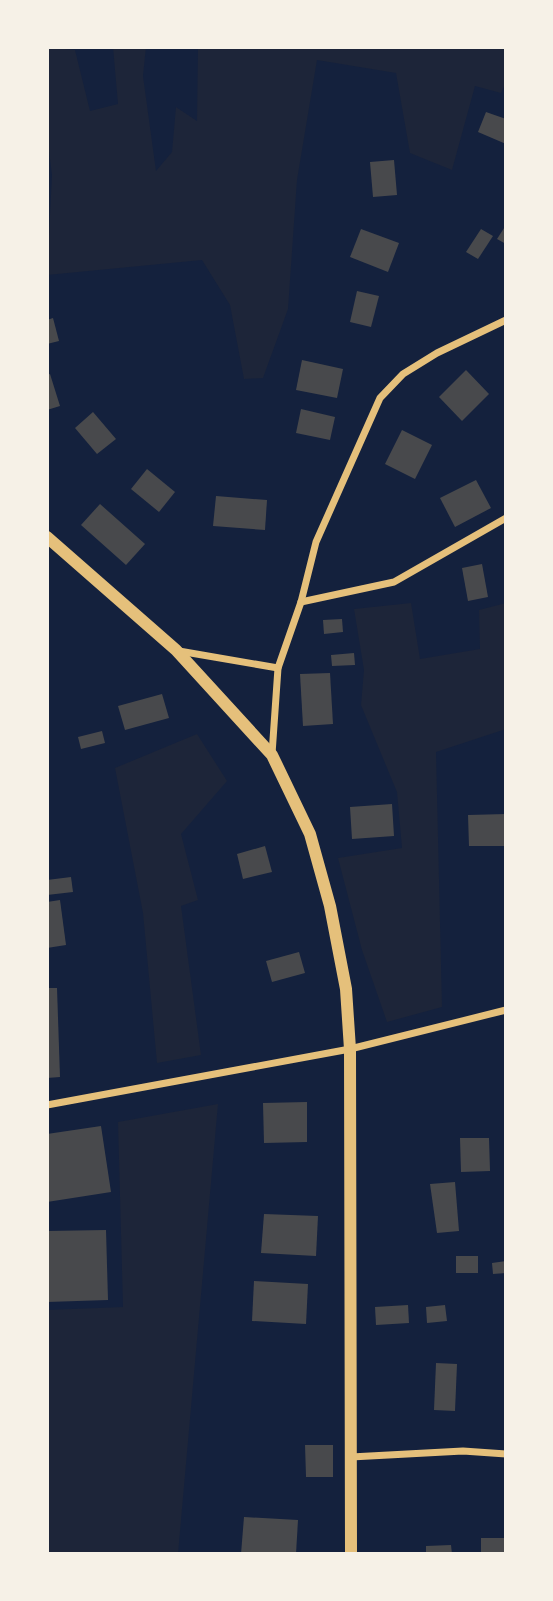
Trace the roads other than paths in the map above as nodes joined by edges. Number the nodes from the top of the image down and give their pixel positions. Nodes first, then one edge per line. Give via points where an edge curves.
1 (506, 320) edge
2 (506, 518) edge
3 (47, 537) edge
4 (301, 602) junction
5 (176, 650) junction
6 (278, 668) junction
7 (272, 755) junction
8 (506, 1010) edge
9 (350, 1049) junction
10 (47, 1105) edge
11 (506, 1454) edge
12 (351, 1457) junction
13 (351, 1554) edge

1 - 4 street via 404,374 380,397 316,542
2 - 4 street via 394,582
3 - 5 street
4 - 6 street
5 - 6 street
5 - 7 street
6 - 7 street
7 - 9 street via 310,834 330,906 346,989
8 - 9 street
9 - 10 street
9 - 12 street
11 - 12 street via 463,1451
12 - 13 street

